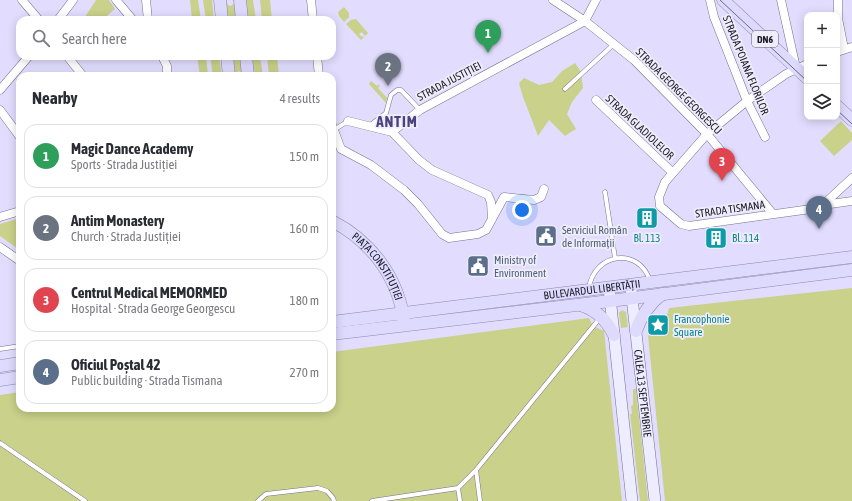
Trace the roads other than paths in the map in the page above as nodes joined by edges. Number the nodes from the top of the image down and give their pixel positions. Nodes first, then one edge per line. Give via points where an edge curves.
1 (22, 0) edge
2 (73, 0) edge
3 (116, 0) edge
4 (146, 0) edge
5 (220, 0) edge
6 (240, 0) edge
7 (311, 0) edge
8 (553, 0) edge
9 (596, 0) edge
10 (710, 0) edge
11 (723, 0) edge
12 (781, 0) edge
13 (838, 0) edge
14 (35, 16) edge
15 (61, 16) edge
16 (130, 16) edge
17 (148, 16) edge
18 (222, 16) edge
19 (242, 16) edge
20 (313, 16) edge
21 (585, 21) junction
22 (614, 44) junction
23 (844, 50) edge
24 (26, 60) edge
25 (70, 60) edge
26 (164, 60) edge
27 (227, 60) edge
28 (246, 60) edge
29 (317, 60) edge
30 (802, 66) edge
31 (80, 72) edge
32 (167, 72) edge
33 (229, 72) edge
34 (248, 72) edge
35 (319, 72) edge
36 (565, 89) dead end
37 (0, 90) edge
38 (596, 100) dead end
39 (747, 101) junction
40 (840, 109) edge
41 (0, 110) edge
42 (420, 110) junction
43 (852, 120) edge
44 (348, 121) joint
45 (336, 126) edge
46 (369, 127) junction
47 (16, 131) edge
48 (392, 132) junction
49 (707, 134) junction
50 (336, 135) edge
51 (765, 137) dead end
52 (673, 173) junction
53 (852, 178) edge
54 (544, 189) dead end
55 (605, 192) dead end
56 (488, 195) junction
57 (504, 197) junction
58 (852, 201) edge
59 (823, 205) junction
60 (16, 212) edge
61 (773, 214) junction
62 (0, 217) edge
63 (491, 222) junction
64 (336, 223) edge
65 (0, 246) edge
66 (852, 257) edge
67 (16, 258) edge
68 (615, 258) junction
69 (852, 270) edge
70 (651, 282) junction
71 (631, 285) junction
72 (608, 288) junction
73 (589, 291) junction
74 (662, 294) junction
75 (632, 298) junction
76 (610, 301) junction
77 (580, 305) junction
78 (601, 316) junction
79 (404, 319) junction
80 (336, 322) edge
81 (636, 331) junction
82 (336, 333) edge
83 (614, 335) junction
84 (16, 347) edge
85 (0, 349) edge
86 (16, 364) edge
87 (0, 366) edge
88 (16, 378) edge
89 (0, 380) edge
90 (0, 443) edge
91 (476, 470) junction
92 (458, 488) junction
93 (85, 501) edge
94 (258, 501) edge
95 (334, 501) edge
96 (372, 501) edge
97 (460, 501) edge
98 (480, 501) edge
99 (632, 501) edge
100 (654, 501) edge

1 - 14 street
2 - 15 street
3 - 16 street
4 - 17 street
5 - 18 main road
6 - 19 main road
7 - 20 street
8 - 21 street, STRADA GEORGE GEORGESCU
9 - 21 street
10 - 39 street, STRADA POIANA FLORILOR via 714,17
11 - 30 main road, DN6
12 - 30 street
13 - 23 street via 837,11
21 - 22 street, STRADA GEORGE GEORGESCU
21 - 42 street, STRADA JUSTIȚIEI
22 - 36 lane
22 - 49 street, STRADA GEORGE GEORGESCU via 634,60
24 - 37 street
25 - 31 street
26 - 32 street
27 - 33 main road
28 - 34 main road
29 - 35 street
30 - 39 street, STRADA GLADIOLELOR
38 - 52 street, STRADA GLADIOLELOR
39 - 49 street, STRADA GLADIOLELOR
39 - 51 street, STRADA POIANA FLORILOR
40 - 43 main road
41 - 47 street
42 - 46 lane via 401,90 397,90 391,95 386,113
42 - 48 street, STRADA JUSTIȚIEI
44 - 45 lane
44 - 46 street
46 - 48 street
48 - 56 street via 432,170
49 - 52 street, STRADA GLADIOLELOR
49 - 61 street, STRADA GEORGE GEORGESCU
50 - 63 street via 341,149 371,165 404,190 445,236 453,238 478,234 486,230
52 - 61 street, STRADA TISMANA via 663,185 659,202 662,208 681,224 689,226
53 - 59 street, STRADA TISMANA
54 - 57 street via 540,197 534,200
55 - 68 lane
56 - 57 street
56 - 63 street
57 - 63 street
58 - 59 street, STRADA TISMANA
59 - 61 street, STRADA TISMANA
60 - 62 street
64 - 79 main road, PIAȚA CONSTITUȚIEI via 354,234 377,257 394,284
65 - 67 street
66 - 70 main road, BULEVARDUL LIBERTĂȚII
68 - 70 lane via 635,262 646,271
68 - 73 lane via 597,269 590,280
69 - 74 main road, BULEVARDUL LIBERTĂȚII
70 - 71 main road, BULEVARDUL LIBERTĂȚII
71 - 72 main road, BULEVARDUL LIBERTĂȚII
71 - 75 main road, CALEA 13 SEPTEMBRIE
72 - 73 main road, BULEVARDUL LIBERTĂȚII
72 - 76 main road, CALEA 13 SEPTEMBRIE
73 - 79 main road, BULEVARDUL LIBERTĂȚII
74 - 75 main road, BULEVARDUL LIBERTĂȚII
74 - 81 main road via 646,311
75 - 76 main road, BULEVARDUL LIBERTĂȚII
75 - 81 main road, CALEA 13 SEPTEMBRIE
76 - 77 main road, BULEVARDUL LIBERTĂȚII
76 - 83 main road, CALEA 13 SEPTEMBRIE
77 - 78 main road
77 - 79 main road, BULEVARDUL LIBERTĂȚII
78 - 83 main road
78 - 91 lane
79 - 80 main road, BULEVARDUL LIBERTĂȚII
79 - 82 main road, BULEVARDUL LIBERTĂȚII
81 - 100 main road, CALEA 13 SEPTEMBRIE
83 - 99 main road, CALEA 13 SEPTEMBRIE
84 - 85 lane
86 - 87 main road
88 - 89 main road
90 - 93 lane
91 - 92 lane
91 - 98 lane
92 - 96 lane
92 - 97 lane
94 - 95 lane via 266,494 318,488 327,491

